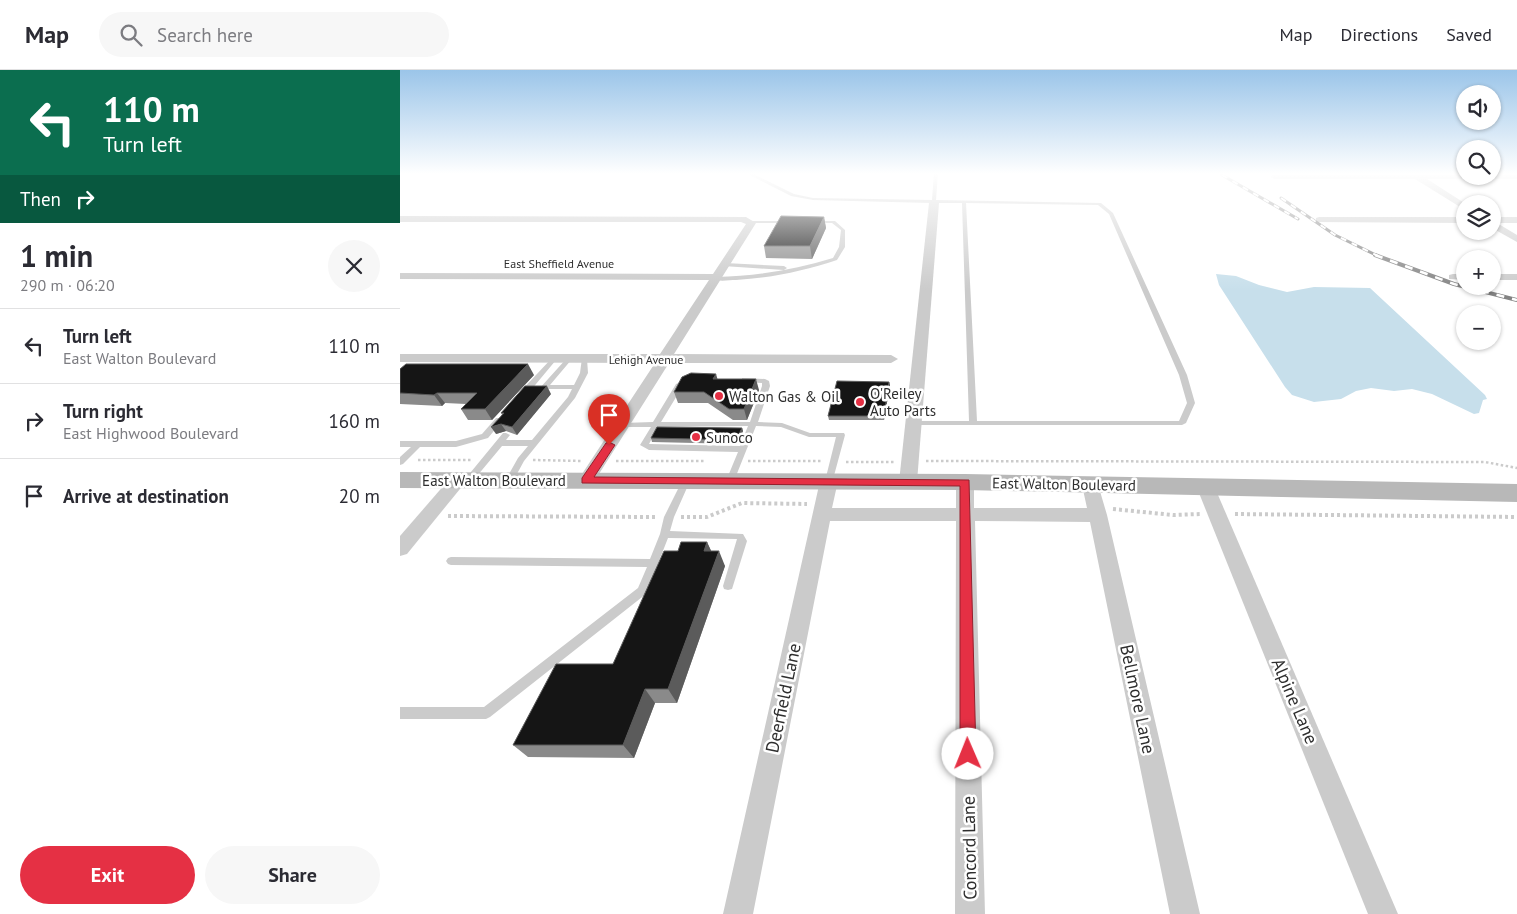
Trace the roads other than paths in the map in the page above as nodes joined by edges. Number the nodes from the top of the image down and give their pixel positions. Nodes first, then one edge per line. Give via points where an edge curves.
1 (933, 212) edge
2 (964, 212) edge
3 (1110, 212) edge
4 (400, 219) edge
5 (1319, 220) dead end
6 (1456, 220) edge
7 (1501, 220) edge
8 (1517, 220) edge
9 (750, 221) junction
10 (794, 222) edge
11 (804, 222) edge
12 (1501, 229) edge
13 (1517, 239) edge
14 (725, 265) junction
15 (800, 269) junction
16 (400, 276) edge
17 (1501, 277) edge
18 (1517, 277) edge
19 (717, 278) junction
20 (400, 358) edge
21 (554, 359) junction
22 (569, 359) junction
23 (584, 359) junction
24 (665, 359) junction
25 (891, 359) dead end
26 (689, 380) edge
27 (738, 380) edge
28 (577, 387) junction
29 (544, 388) joint
30 (516, 401) edge
31 (504, 415) edge
32 (913, 423) junction
33 (973, 423) junction
34 (753, 424) junction
35 (623, 425) junction
36 (655, 425) junction
37 (506, 435) edge
38 (499, 443) junction
39 (535, 443) junction
40 (400, 444) edge
41 (418, 444) junction
42 (743, 449) junction
43 (401, 467) edge
44 (515, 470) junction
45 (734, 471) junction
46 (832, 471) junction
47 (909, 472) junction
48 (464, 480) junction
49 (586, 481) junction
50 (686, 481) junction
51 (965, 482) junction
52 (1091, 485) junction
53 (1206, 488) junction
54 (1517, 493) edge
55 (822, 514) junction
56 (965, 514) junction
57 (1098, 514) junction
58 (665, 534) junction
59 (400, 549) edge
60 (451, 561) dead end
61 (653, 563) junction
62 (728, 586) dead end
63 (400, 713) edge
64 (738, 914) edge
65 (970, 914) edge
66 (1185, 914) edge
67 (1383, 914) edge

1 - 32 street
2 - 33 lane
3 - 33 lane via 1183,375 1191,403 1182,423
4 - 9 street
5 - 6 street
7 - 8 street
9 - 10 lane
9 - 14 street
11 - 15 lane via 833,222 843,230 842,246 835,259
12 - 13 street
14 - 15 lane
14 - 19 street
15 - 19 lane via 732,279
16 - 19 street, East Sheffield Avenue
17 - 18 street
19 - 24 street
20 - 21 street, Lehigh Avenue via 422,361
21 - 22 street, Lehigh Avenue
21 - 30 lane
22 - 23 street, Lehigh Avenue
22 - 29 lane
23 - 24 street, Lehigh Avenue
23 - 28 lane via 584,374
24 - 25 street, Lehigh Avenue
24 - 35 street
26 - 36 lane via 678,386
27 - 34 lane via 765,382
28 - 29 lane
28 - 39 lane
31 - 41 lane via 485,436 456,444
32 - 33 lane
32 - 47 street
34 - 36 lane
34 - 42 lane
34 - 46 lane via 782,425 809,435 841,435
35 - 36 lane
35 - 49 street
36 - 42 lane via 644,445
37 - 38 lane
38 - 39 lane
38 - 48 lane
39 - 44 lane
40 - 41 lane
41 - 43 lane
42 - 45 lane
43 - 48 main road, East Walton Boulevard
44 - 48 main road, East Walton Boulevard
44 - 49 main road, East Walton Boulevard
45 - 46 main road, East Walton Boulevard
45 - 50 main road, East Walton Boulevard
46 - 47 main road, East Walton Boulevard
46 - 55 street, Deerfield Lane
47 - 51 main road, East Walton Boulevard
48 - 59 street
49 - 50 main road, East Walton Boulevard
50 - 58 lane via 669,517
51 - 52 main road, East Walton Boulevard
51 - 56 street, Concord Lane
52 - 53 main road, East Walton Boulevard
52 - 57 street, Bellmore Lane
53 - 54 main road, East Walton Boulevard
53 - 67 street, Alpine Lane
55 - 56 street
55 - 64 street, Deerfield Lane
56 - 57 street
56 - 65 street, Concord Lane
57 - 66 street, Bellmore Lane
58 - 61 lane
58 - 62 lane via 740,536 742,541
60 - 61 lane
61 - 63 lane via 642,591 486,713

